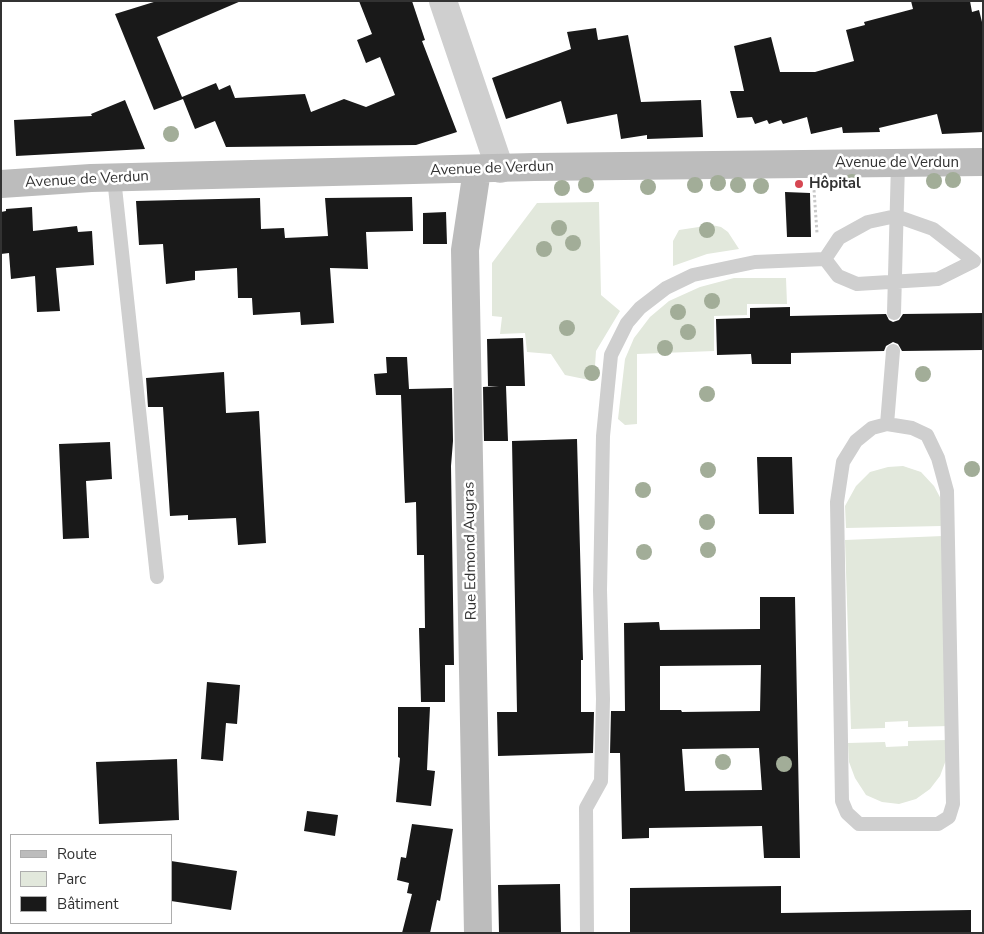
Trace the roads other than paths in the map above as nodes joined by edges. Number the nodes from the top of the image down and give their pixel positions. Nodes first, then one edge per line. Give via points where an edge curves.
1 (443, 1) edge
2 (983, 162) edge
3 (898, 163) junction
4 (488, 169) junction
5 (114, 178) junction
6 (1, 184) edge
7 (896, 216) junction
8 (825, 259) junction
9 (978, 262) edge
10 (894, 283) junction
11 (894, 313) dead end
12 (893, 351) dead end
13 (887, 424) junction
14 (157, 577) dead end
15 (478, 933) edge
16 (587, 933) edge

1 - 4 street
2 - 3 main road, Avenue de Verdun
3 - 4 main road, Avenue de Verdun
3 - 7 lane
4 - 5 main road, Avenue de Verdun
4 - 15 main road, Rue Edmond Augras via 465,250
5 - 6 main road, Avenue de Verdun
5 - 14 lane
7 - 8 lane via 868,222 839,238
7 - 9 lane via 933,229
7 - 10 lane
8 - 10 lane via 838,276 858,284
8 - 16 lane via 755,262 694,275 666,288 640,308 627,323 611,356 603,445 601,780 586,808
9 - 10 lane via 938,279
10 - 11 lane
12 - 13 lane
13 - 13 lane via 872,428 856,441 844,462 837,502 842,801 847,813 859,824 938,824 949,816 953,804 947,491 938,458 927,436 912,428

